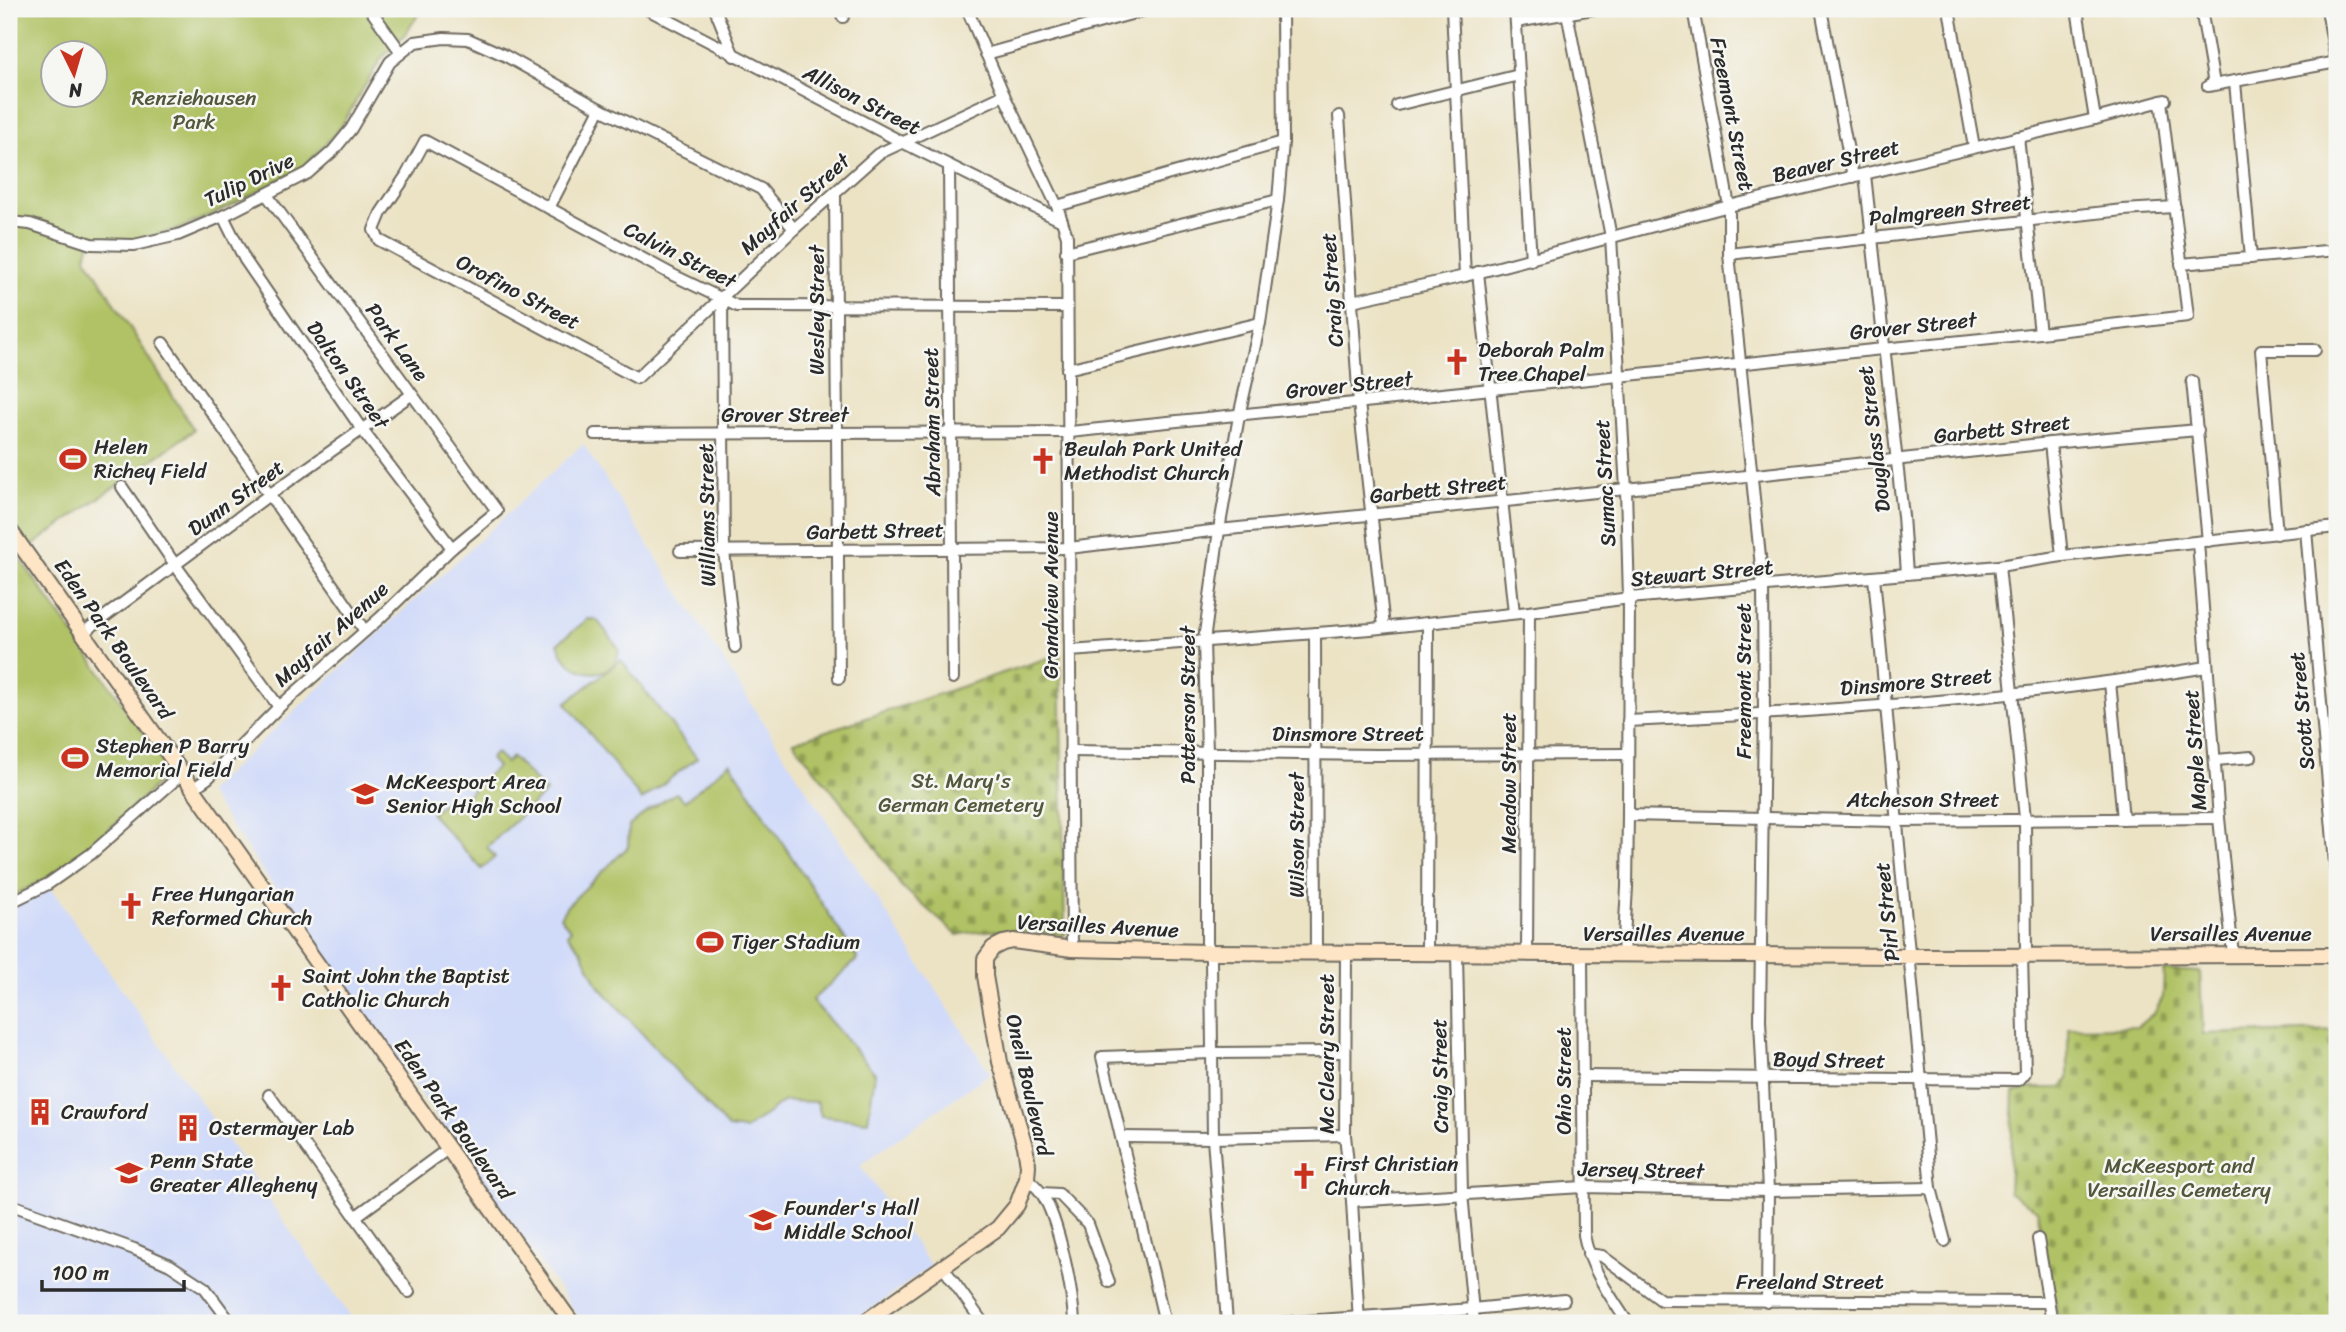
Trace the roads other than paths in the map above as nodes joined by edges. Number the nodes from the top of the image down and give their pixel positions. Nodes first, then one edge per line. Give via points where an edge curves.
1 (370, 9) edge
2 (648, 9) edge
3 (715, 9) edge
4 (967, 9) edge
5 (1149, 9) edge
6 (1282, 9) edge
7 (1452, 9) edge
8 (1515, 9) edge
9 (1593, 9) edge
10 (1693, 9) edge
11 (1821, 9) edge
12 (1949, 9) edge
13 (2077, 9) edge
14 (2201, 9) edge
15 (2327, 9) edge
16 (1567, 13) junction
17 (1516, 22) junction
18 (400, 51) junction
19 (986, 54) junction
20 (734, 56) junction
21 (2337, 64) edge
22 (1519, 75) junction
23 (2235, 82) junction
24 (1455, 90) junction
25 (1004, 95) junction
26 (1397, 105) dead end
27 (600, 109) junction
28 (1339, 116) dead end
29 (2095, 120) junction
30 (2018, 137) junction
31 (902, 142) junction
32 (1283, 142) junction
33 (1974, 147) junction
34 (949, 165) junction
35 (1859, 176) junction
36 (835, 194) junction
37 (267, 195) junction
38 (1278, 200) junction
39 (1057, 206) junction
40 (1729, 206) junction
41 (2175, 207) junction
42 (549, 208) junction
43 (223, 216) junction
44 (1062, 221) junction
45 (2026, 221) junction
46 (9, 222) edge
47 (794, 229) junction
48 (1611, 237) junction
49 (1872, 238) junction
50 (379, 240) joint
51 (2337, 250) edge
52 (1066, 252) junction
53 (1729, 254) junction
54 (2251, 258) junction
55 (1531, 260) junction
56 (2181, 264) junction
57 (1478, 272) junction
58 (1465, 276) junction
59 (722, 298) junction
60 (1352, 301) junction
61 (835, 305) junction
62 (950, 306) junction
63 (1067, 307) junction
64 (1260, 323) junction
65 (2040, 333) junction
66 (163, 343) dead end
67 (1883, 348) junction
68 (2315, 350) dead end
69 (1742, 364) junction
70 (1067, 369) junction
71 (1618, 376) junction
72 (637, 378) joint
73 (2192, 381) dead end
74 (1492, 389) junction
75 (411, 396) junction
76 (1359, 403) junction
77 (1238, 416) junction
78 (2198, 430) junction
79 (363, 431) junction
80 (1070, 432) junction
81 (952, 433) junction
82 (595, 434) dead end
83 (724, 435) junction
84 (837, 435) junction
85 (2050, 443) junction
86 (1896, 461) junction
87 (1753, 475) junction
88 (122, 487) dead end
89 (1626, 489) junction
90 (269, 495) junction
91 (1501, 501) junction
92 (497, 511) joint
93 (1373, 515) junction
94 (2337, 527) edge
95 (9, 529) edge
96 (1219, 530) junction
97 (2306, 530) junction
98 (2277, 534) junction
99 (2203, 542) junction
100 (452, 548) junction
101 (1069, 548) junction
102 (953, 549) junction
103 (680, 551) dead end
104 (724, 551) junction
105 (838, 551) junction
106 (2062, 556) junction
107 (176, 566) junction
108 (1999, 566) junction
109 (1907, 574) junction
110 (1874, 577) junction
111 (1763, 586) junction
112 (1629, 598) junction
113 (1529, 612) junction
114 (1514, 613) junction
115 (1428, 623) junction
116 (1384, 627) junction
117 (365, 631) junction
118 (84, 632) junction
119 (1315, 634) junction
120 (1203, 641) junction
121 (735, 647) dead end
122 (1070, 651) junction
123 (2207, 667) junction
124 (839, 678) dead end
125 (953, 678) dead end
126 (2109, 682) junction
127 (2011, 692) junction
128 (1887, 706) junction
129 (279, 707) junction
130 (1764, 713) junction
131 (1628, 721) junction
132 (2337, 748) edge
133 (2325, 749) junction
134 (1070, 751) junction
135 (1207, 753) junction
136 (1528, 753) junction
137 (1317, 754) junction
138 (1429, 754) junction
139 (1627, 754) junction
140 (2251, 757) dead end
141 (2216, 761) junction
142 (183, 773) junction
143 (194, 788) junction
144 (1628, 814) junction
145 (2025, 818) junction
146 (2219, 818) junction
147 (1762, 819) junction
148 (2123, 819) junction
149 (1896, 821) junction
150 (2337, 887) edge
151 (9, 903) edge
152 (993, 948) joint
153 (1072, 949) junction
154 (1209, 952) junction
155 (1316, 953) junction
156 (1346, 953) junction
157 (1427, 953) junction
158 (1457, 954) junction
159 (1527, 954) junction
160 (1582, 954) junction
161 (1623, 955) junction
162 (1760, 955) junction
163 (2024, 955) junction
164 (2233, 955) junction
165 (2337, 955) edge
166 (1911, 956) junction
167 (1344, 1052) junction
168 (1211, 1053) junction
169 (1584, 1076) junction
170 (1762, 1078) junction
171 (1921, 1080) junction
172 (269, 1095) dead end
173 (1345, 1135) junction
174 (1122, 1137) junction
175 (1213, 1138) junction
176 (449, 1148) junction
177 (1027, 1178) junction
178 (1583, 1187) junction
179 (1931, 1188) junction
180 (1768, 1191) junction
181 (1042, 1193) junction
182 (1462, 1193) junction
183 (1352, 1200) junction
184 (9, 1204) edge
185 (355, 1217) junction
186 (2038, 1239) dead end
187 (1945, 1241) dead end
188 (1588, 1254) junction
189 (943, 1267) junction
190 (1109, 1282) dead end
191 (409, 1292) dead end
192 (1563, 1300) dead end
193 (1767, 1301) junction
194 (2049, 1302) junction
195 (1472, 1309) junction
196 (1359, 1320) edge
197 (231, 1323) edge
198 (572, 1323) edge
199 (863, 1323) edge
200 (983, 1323) edge
201 (1074, 1323) edge
202 (1166, 1323) edge
203 (1227, 1323) edge
204 (1277, 1323) edge
205 (1474, 1323) edge
206 (1628, 1323) edge
207 (2052, 1323) edge

1 - 18 street
2 - 20 street, Allison Street
3 - 20 street
4 - 19 street, Grandview Avenue
5 - 19 street
6 - 32 street, Patterson Street
7 - 24 street
8 - 17 street
9 - 16 street
10 - 40 street, Freemont Street
11 - 35 street, Douglass Street
12 - 33 street
13 - 29 street
14 - 23 street via 2211,85
15 - 21 street
16 - 17 street
16 - 48 street, Sumac Street
17 - 22 street
18 - 27 street, Wesley Street via 415,42 468,39
18 - 37 street, Tulip Drive via 333,151 308,173
19 - 25 street, Grandview Avenue
20 - 31 street, Allison Street
21 - 23 street
22 - 24 street
22 - 55 street
23 - 54 street
24 - 26 street
24 - 58 street
25 - 31 street, Mayfair Street
25 - 39 street, Grandview Avenue
27 - 42 street
27 - 47 street, Wesley Street via 761,189
28 - 60 street, Craig Street
29 - 30 street, Beaver Street
29 - 41 street, Beaver Street via 2163,100
30 - 33 street, Beaver Street
30 - 45 street
31 - 34 street, Allison Street
31 - 36 street, Mayfair Street via 878,154
32 - 38 street, Patterson Street
32 - 39 street
33 - 35 street, Beaver Street
34 - 44 street, Allison Street
34 - 62 street, Abraham Street
35 - 40 street, Beaver Street
35 - 49 street, Douglass Street
36 - 47 street, Mayfair Street
36 - 61 street, Wesley Street
37 - 43 street, Tulip Drive
37 - 75 street, Park Lane
38 - 52 street
38 - 64 street, Patterson Street
39 - 44 street, Grandview Avenue
40 - 48 street, Beaver Street
40 - 53 street, Freemont Street
41 - 45 street, Palmgreen Street
41 - 56 street
42 - 50 street, Calvin Street via 425,141 381,213 374,229
42 - 59 street, Calvin Street
43 - 46 street, Tulip Drive via 178,235 134,245 91,244 30,224
43 - 79 street, Dalton Street via 245,260
44 - 52 street, Grandview Avenue
45 - 49 street, Palmgreen Street
45 - 65 street
47 - 59 street, Mayfair Street
48 - 55 street, Beaver Street
48 - 71 street, Sumac Street
49 - 53 street, Palmgreen Street
49 - 67 street, Douglass Street
50 - 72 street, Orofino Street
51 - 54 street
52 - 63 street, Grandview Avenue
53 - 69 street, Freemont Street
54 - 56 street
55 - 57 street, Beaver Street
56 - 65 street, Grover Street via 2188,316
57 - 58 street, Beaver Street
57 - 74 street
58 - 60 street, Beaver Street
59 - 61 street, Calvin Street via 737,306
59 - 72 street, Mayfair Street
59 - 83 street, Williams Street
60 - 76 street, Craig Street
61 - 62 street, Calvin Street
61 - 84 street, Wesley Street
62 - 63 street, Calvin Street
62 - 81 street, Abraham Street
63 - 70 street, Grandview Avenue
64 - 70 street
64 - 77 street, Patterson Street
65 - 67 street, Grover Street
66 - 90 street
67 - 69 street, Grover Street
67 - 86 street, Douglass Street
68 - 98 street via 2261,350
69 - 71 street, Grover Street
69 - 87 street, Freemont Street
70 - 80 street, Grandview Avenue
71 - 74 street, Grover Street
71 - 89 street, Sumac Street
73 - 78 street, Maple Street
74 - 76 street, Grover Street
74 - 91 street
75 - 79 street, Dunn Street
75 - 92 street, Park Lane
76 - 77 street, Grover Street
76 - 93 street, Craig Street
77 - 80 street, Grover Street
77 - 96 street, Patterson Street
78 - 85 street, Garbett Street
78 - 99 street, Maple Street
79 - 90 street, Dunn Street
79 - 100 street, Dalton Street
80 - 81 street, Grover Street
80 - 101 street, Grandview Avenue
81 - 84 street, Grover Street
81 - 102 street, Abraham Street
82 - 83 street, Grover Street
83 - 84 street, Grover Street
83 - 104 street, Williams Street
84 - 105 street, Wesley Street
85 - 86 street, Garbett Street
85 - 106 street
86 - 87 street, Garbett Street
86 - 109 street, Douglass Street
87 - 89 street, Garbett Street
87 - 111 street, Freemont Street
88 - 107 street
89 - 91 street, Garbett Street
89 - 112 street, Sumac Street
90 - 107 street, Dunn Street
90 - 117 street
91 - 93 street, Garbett Street
91 - 114 street
92 - 100 street, Mayfair Avenue
93 - 96 street, Garbett Street
93 - 116 street, Craig Street
94 - 97 street, Stewart Street
95 - 118 street, Eden Park Boulevard
96 - 101 street, Garbett Street
96 - 120 street, Patterson Street
97 - 98 street, Stewart Street
97 - 133 street, Scott Street
98 - 99 street, Stewart Street
99 - 106 street, Stewart Street
99 - 123 street, Maple Street
100 - 117 street, Mayfair Avenue
101 - 102 street, Garbett Street
101 - 122 street, Grandview Avenue
102 - 105 street, Garbett Street
102 - 125 street, Abraham Street
103 - 104 street, Garbett Street
104 - 105 street, Garbett Street
104 - 121 street, Williams Street
105 - 124 street, Wesley Street
106 - 108 street, Stewart Street
107 - 118 street, Dunn Street
107 - 129 street
108 - 109 street, Stewart Street
108 - 127 street, Boyd Street
109 - 110 street, Stewart Street
110 - 111 street, Stewart Street
110 - 128 street, Pirl Street
111 - 112 street, Stewart Street
111 - 130 street, Freemont Street
112 - 113 street, Stewart Street
112 - 131 street, Sumac Street
113 - 114 street, Stewart Street
113 - 136 street, Meadow Street
114 - 115 street, Stewart Street
115 - 116 street, Stewart Street
115 - 138 street
116 - 119 street, Stewart Street
117 - 129 street, Mayfair Avenue
118 - 142 street, Eden Park Boulevard
119 - 120 street, Stewart Street
119 - 137 street, Wilson Street
120 - 122 street, Stewart Street
120 - 135 street, Patterson Street
122 - 134 street, Grandview Avenue
123 - 126 street, Dinsmore Street
123 - 141 street, Maple Street
126 - 127 street, Dinsmore Street
126 - 148 street
127 - 128 street, Dinsmore Street
127 - 145 street, Boyd Street
128 - 130 street, Dinsmore Street
128 - 149 street, Pirl Street
129 - 143 street, Mayfair Avenue
130 - 131 street, Dinsmore Street
130 - 147 street, Freemont Street
131 - 139 street, Sumac Street
132 - 133 street
133 - 150 street, Scott Street
134 - 135 street, Dinsmore Street
134 - 153 street, Grandview Avenue
135 - 137 street, Dinsmore Street
135 - 154 street, Patterson Street
136 - 138 street, Dinsmore Street
136 - 139 street, Dinsmore Street
136 - 159 street, Meadow Street
137 - 138 street, Dinsmore Street
137 - 155 street, Wilson Street
138 - 157 street
139 - 144 street, Sumac Street
140 - 141 street
141 - 146 street, Maple Street
142 - 143 street, Eden Park Boulevard
142 - 151 street via 91,854 48,884
143 - 176 street, Eden Park Boulevard
144 - 147 street, Atcheson Street
144 - 161 street, Sumac Street
145 - 148 street, Atcheson Street
145 - 149 street, Atcheson Street
145 - 163 street, Boyd Street
146 - 148 street, Atcheson Street
146 - 164 street, Maple Street
147 - 149 street, Atcheson Street
147 - 162 street, Freemont Street
149 - 166 street, Pirl Street
152 - 153 street, Versailles Avenue via 1013,941
152 - 177 street, Oneil Boulevard via 985,958 985,976 1000,1062 1025,1146
153 - 154 street, Versailles Avenue
154 - 155 street, Versailles Avenue
154 - 168 street, Patterson Street
155 - 156 street, Versailles Avenue
156 - 157 street, Versailles Avenue
156 - 167 street, Mc Cleary Street
157 - 158 street, Versailles Avenue
158 - 159 street, Versailles Avenue
158 - 182 street, Craig Street
159 - 160 street, Versailles Avenue
160 - 161 street, Versailles Avenue
160 - 169 street, Ohio Street
161 - 162 street, Versailles Avenue
162 - 166 street, Versailles Avenue
162 - 170 street, Freemont Street
163 - 164 street, Versailles Avenue
163 - 166 street, Versailles Avenue
163 - 171 street, Boyd Street via 2025,1073 2019,1080
164 - 165 street, Versailles Avenue
166 - 171 street, Pirl Street
167 - 168 street
167 - 173 street, Mc Cleary Street
168 - 174 street via 1102,1057
168 - 175 street, Patterson Street
169 - 170 street, Boyd Street
169 - 178 street, Ohio Street
170 - 171 street, Boyd Street
170 - 180 street, Freemont Street
171 - 179 street, Pirl Street
172 - 185 street
173 - 175 street
173 - 183 street, Mc Cleary Street
174 - 175 street
174 - 202 street
175 - 203 street, Patterson Street
176 - 185 street
176 - 198 street, Eden Park Boulevard
177 - 181 street
177 - 189 street, Oneil Boulevard via 1017,1205 998,1228
178 - 180 street, Jersey Street
178 - 182 street, Jersey Street
178 - 188 street, Ohio Street
179 - 180 street, Jersey Street
179 - 187 street, Pirl Street
180 - 193 street, Freemont Street
181 - 190 street via 1059,1194 1088,1224
181 - 201 street via 1073,1293
182 - 183 street, Jersey Street
182 - 195 street, Craig Street
183 - 196 street, Mc Cleary Street
184 - 197 street via 170,1265 205,1288
185 - 191 street
186 - 194 street
188 - 193 street, Freeland Street via 1602,1255 1661,1300
188 - 206 street, Ohio Street
189 - 199 street, Oneil Boulevard
189 - 200 street
192 - 195 street
193 - 194 street, Freeland Street
194 - 207 street
195 - 196 street
195 - 205 street, Craig Street
196 - 204 street

